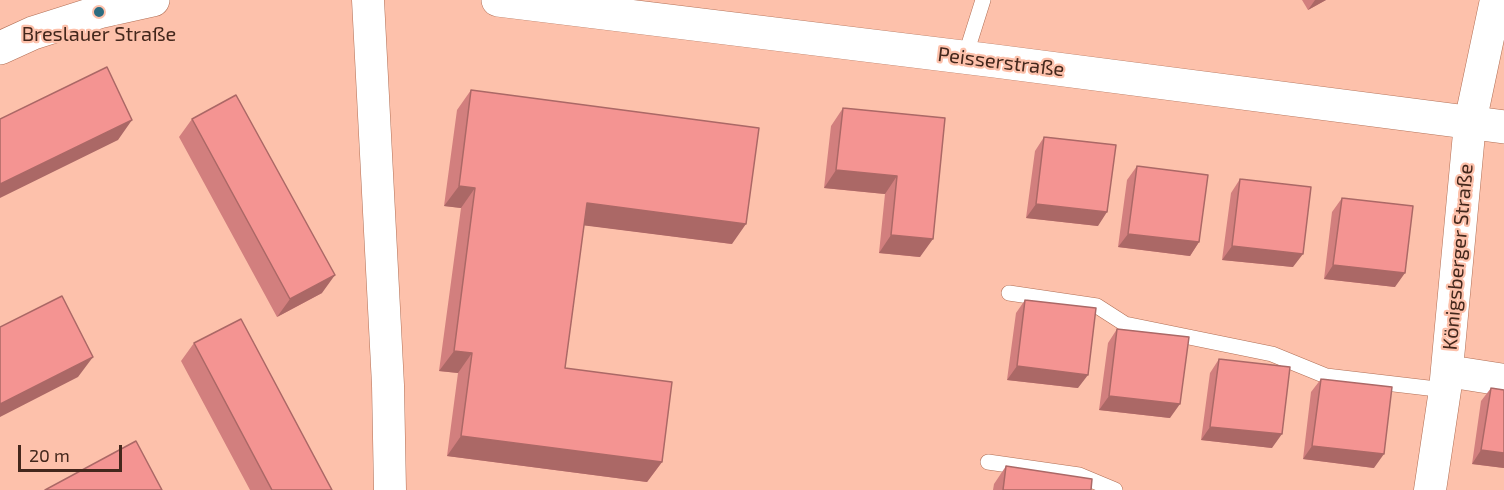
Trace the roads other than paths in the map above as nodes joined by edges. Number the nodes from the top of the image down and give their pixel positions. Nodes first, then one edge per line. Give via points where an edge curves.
1 (153, 0) edge
2 (368, 0) edge
3 (498, 0) edge
4 (983, 0) edge
5 (1496, 0) edge
6 (0, 48) edge
7 (964, 57) junction
8 (1470, 123) junction
9 (1504, 127) edge
10 (1010, 293) dead end
11 (1504, 380) edge
12 (1446, 381) junction
13 (988, 462) dead end
14 (390, 490) edge
15 (1115, 490) edge
16 (1430, 490) edge

1 - 6 street via 99,12
2 - 14 street
3 - 7 street, Peisserstraße
4 - 7 lane
5 - 8 street, Königsberger Straße
7 - 8 street, Peisserstraße
8 - 9 street, Peisserstraße
8 - 12 street, Königsberger Straße
10 - 12 lane via 1097,306 1125,324 1272,354 1326,376
11 - 12 street
12 - 16 street, Königsberger Straße
13 - 15 lane via 1079,474

